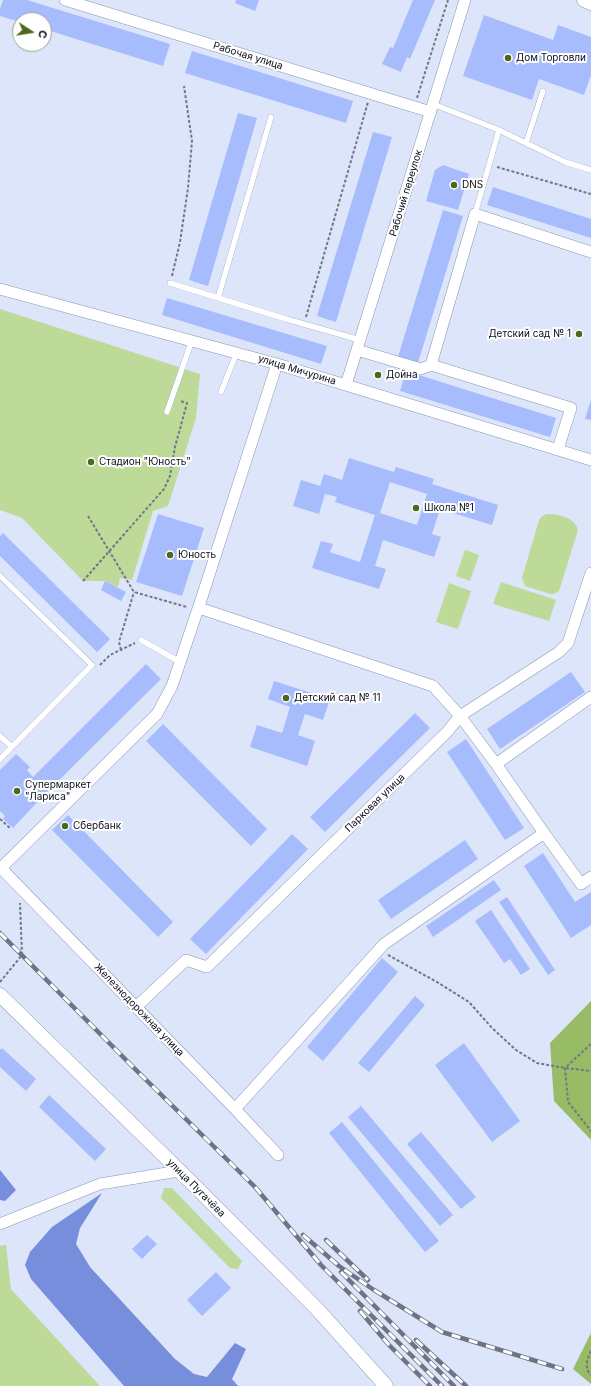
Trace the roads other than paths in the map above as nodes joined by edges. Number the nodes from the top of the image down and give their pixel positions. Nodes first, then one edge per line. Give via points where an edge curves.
1 (65, 0) edge
2 (465, 0) edge
3 (584, 0) edge
4 (591, 3) edge
5 (543, 91) dead end
6 (432, 108) junction
7 (271, 118) dead end
8 (499, 130) junction
9 (526, 143) junction
10 (591, 170) edge
11 (475, 214) junction
12 (591, 252) edge
13 (170, 283) road end
14 (0, 289) edge
15 (218, 298) junction
16 (192, 340) junction
17 (359, 345) junction
18 (237, 352) junction
19 (277, 364) junction
20 (431, 365) junction
21 (346, 385) junction
22 (221, 392) dead end
23 (167, 412) dead end
24 (558, 449) junction
25 (591, 460) edge
26 (591, 573) edge
27 (0, 576) edge
28 (200, 603) junction
29 (141, 640) dead end
30 (180, 662) junction
31 (591, 697) edge
32 (460, 716) junction
33 (0, 736) edge
34 (12, 747) junction
35 (0, 759) edge
36 (496, 764) junction
37 (544, 833) junction
38 (1, 867) edge
39 (591, 877) edge
40 (0, 995) edge
41 (136, 1007) junction
42 (235, 1109) junction
43 (278, 1155) dead end
44 (179, 1171) junction
45 (0, 1224) edge
46 (386, 1386) edge

1 - 6 street, Рабочая улица via 414,107
2 - 6 street, Рабочий переулок
3 - 4 street
5 - 9 lane
6 - 8 lane
6 - 17 street, Рабочий переулок
7 - 15 lane
8 - 9 lane
8 - 11 lane
9 - 10 lane via 565,162
11 - 12 street
11 - 20 street
13 - 15 lane
14 - 16 street, улица Мичурина
15 - 17 lane via 304,324
16 - 18 street, улица Мичурина
16 - 23 lane
17 - 20 street via 421,369
17 - 21 street, Рабочий переулок
18 - 19 street, улица Мичурина
18 - 22 lane
19 - 21 street, улица Мичурина
19 - 28 street
20 - 24 street via 571,408
21 - 24 street, улица Мичурина
24 - 25 street, улица Мичурина
26 - 32 street, Парковая улица via 568,643 559,652
27 - 34 lane via 92,665
28 - 30 street
28 - 32 street via 433,686
29 - 30 lane
30 - 38 street via 172,686 157,714
31 - 36 street
32 - 36 street
32 - 41 street, Парковая улица via 447,732 207,967 186,960
33 - 34 lane
34 - 35 lane
36 - 37 street
37 - 39 street via 581,884
37 - 42 street via 384,944
38 - 41 street, Железнодорожная улица
40 - 44 street, улица Пугачёва
41 - 42 street, Железнодорожная улица
42 - 43 street, Железнодорожная улица
44 - 45 street via 100,1184
44 - 46 street, улица Пугачёва via 318,1310

